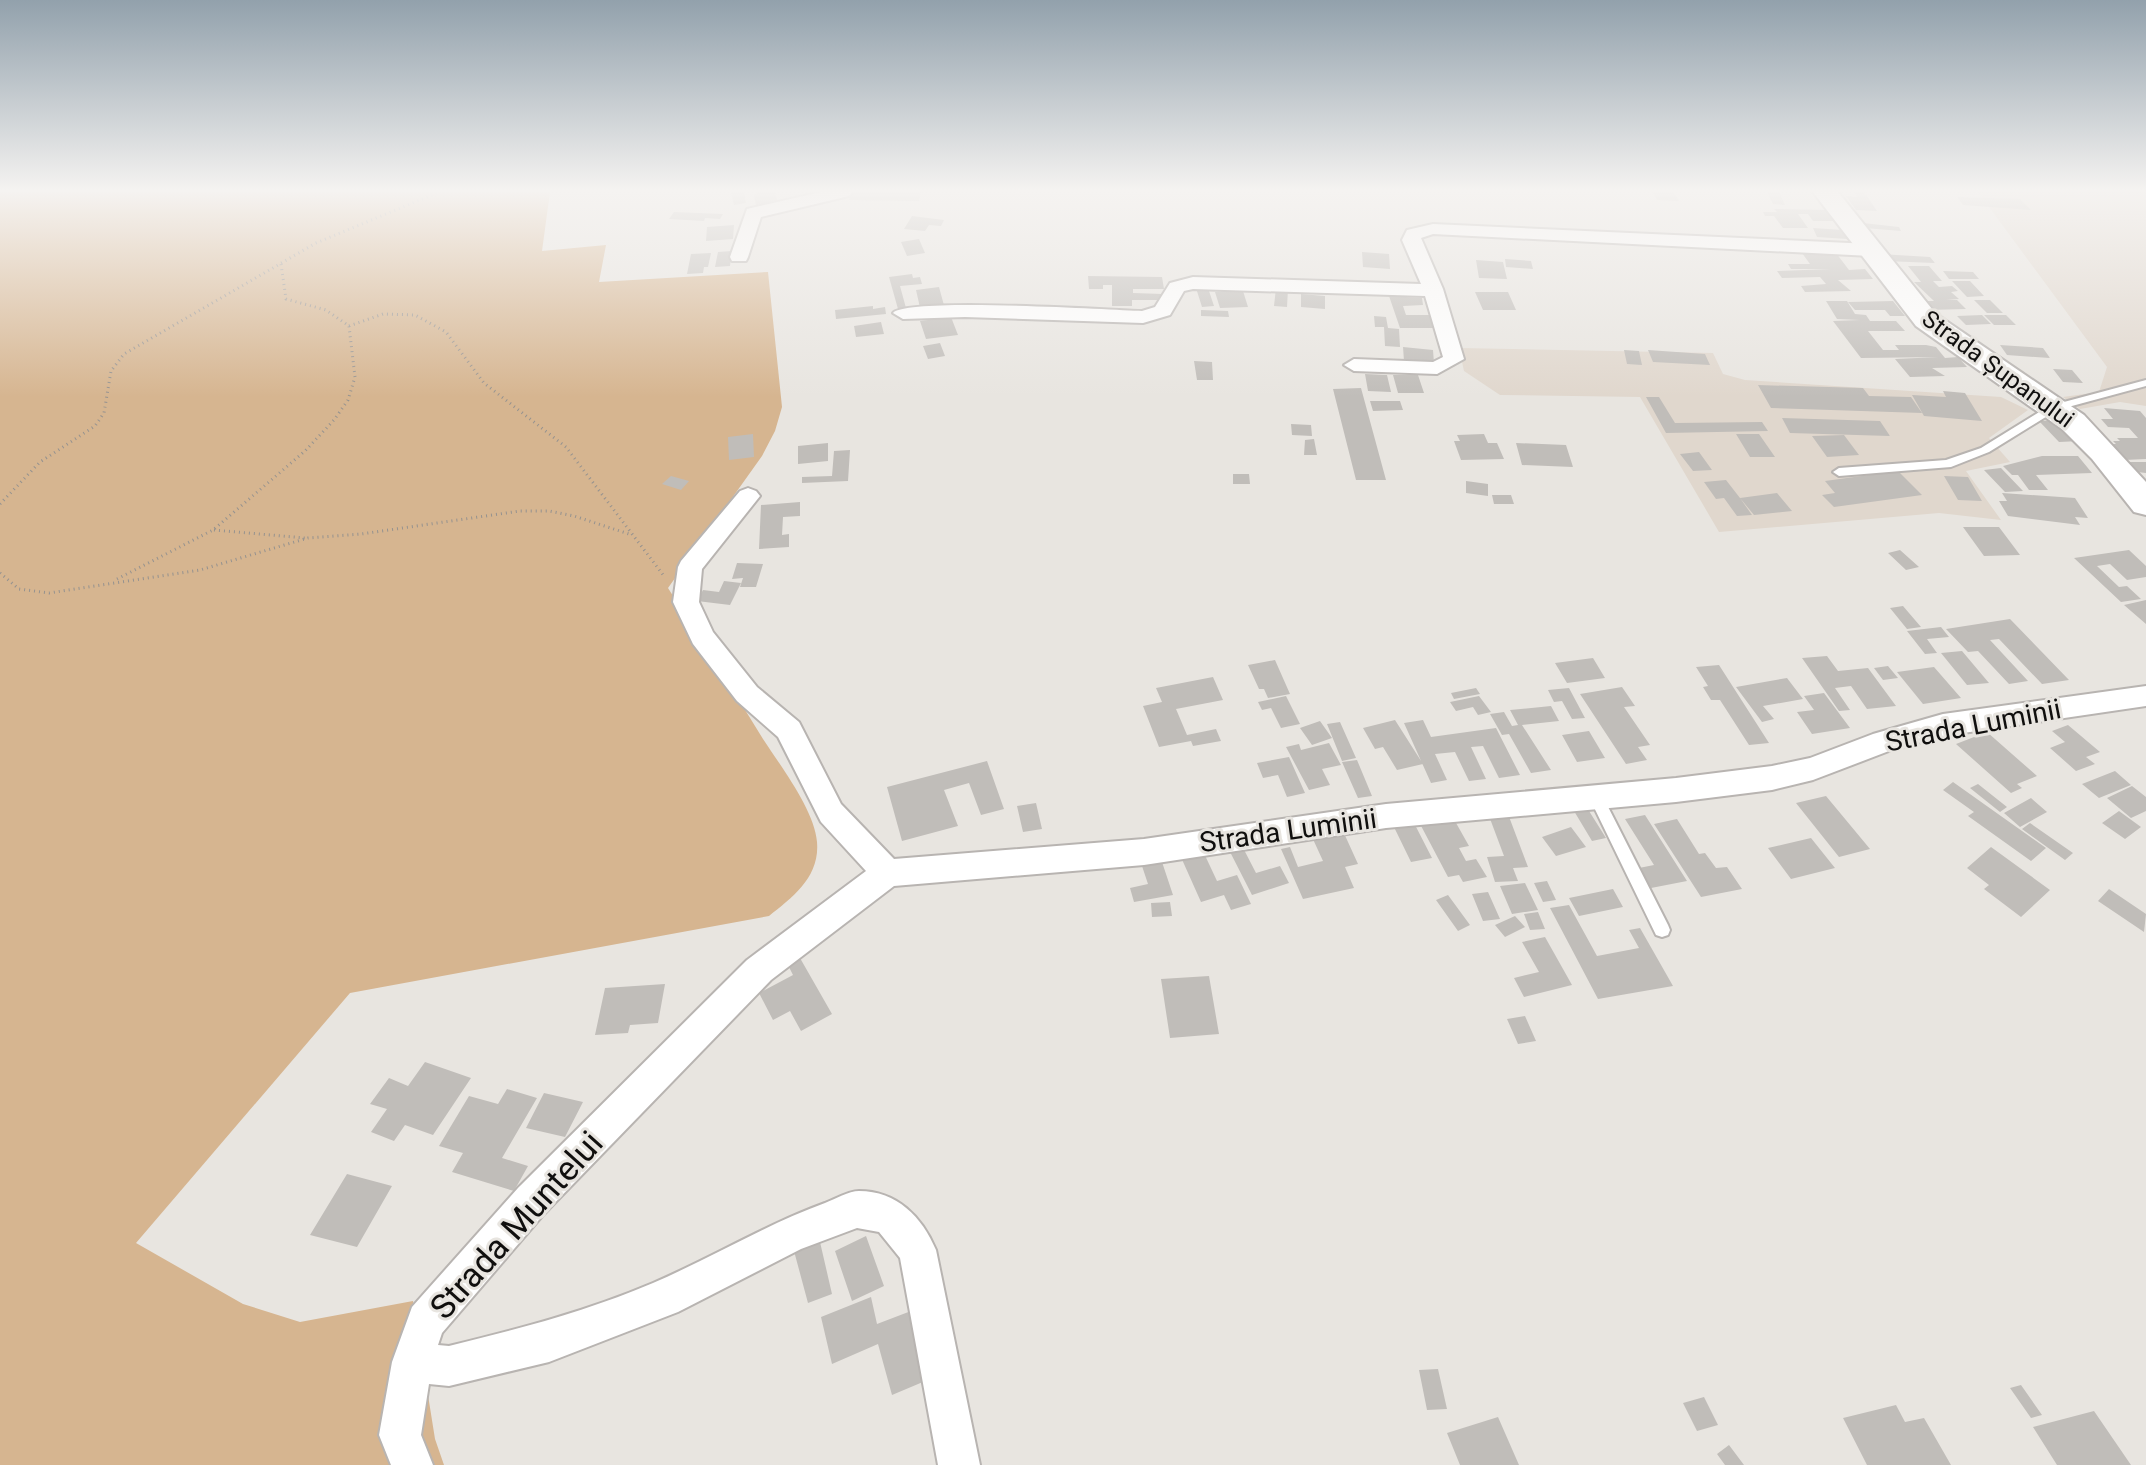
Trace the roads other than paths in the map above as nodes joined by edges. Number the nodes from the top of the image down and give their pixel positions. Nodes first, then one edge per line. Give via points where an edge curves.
1 (1420, 260) edge
2 (1879, 260) edge
3 (1433, 289) junction
4 (903, 313) dead end
5 (1354, 365) dead end
6 (2146, 383) edge
7 (2053, 408) junction
8 (1839, 472) dead end
9 (748, 496) dead end
10 (2146, 504) edge
11 (2146, 696) edge
12 (1596, 797) junction
13 (887, 873) junction
14 (1662, 930) dead end
15 (412, 1362) junction
16 (412, 1465) edge
17 (959, 1465) edge

1 - 3 street
2 - 7 street, Strada Șupanului via 1926,320
3 - 4 street via 1193,283 1177,287 1163,311 1143,317
3 - 5 street via 1454,359 1437,368
6 - 7 lane
7 - 8 lane via 1985,450 1947,464
7 - 10 street, Strada Șupanului via 2090,438
9 - 13 street via 690,567 686,602 702,637 747,694 789,730 831,813
11 - 12 street, Strada Luminii via 1943,725 1783,776
12 - 13 street, Strada Luminii via 1386,816 1144,852
12 - 14 lane
13 - 15 street, Strada Muntelui via 759,970 531,1201 426,1321
15 - 16 street via 400,1435
15 - 17 street, Strada Muntelui via 449,1366 549,1342 664,1298 857,1209 889,1215 917,1250

